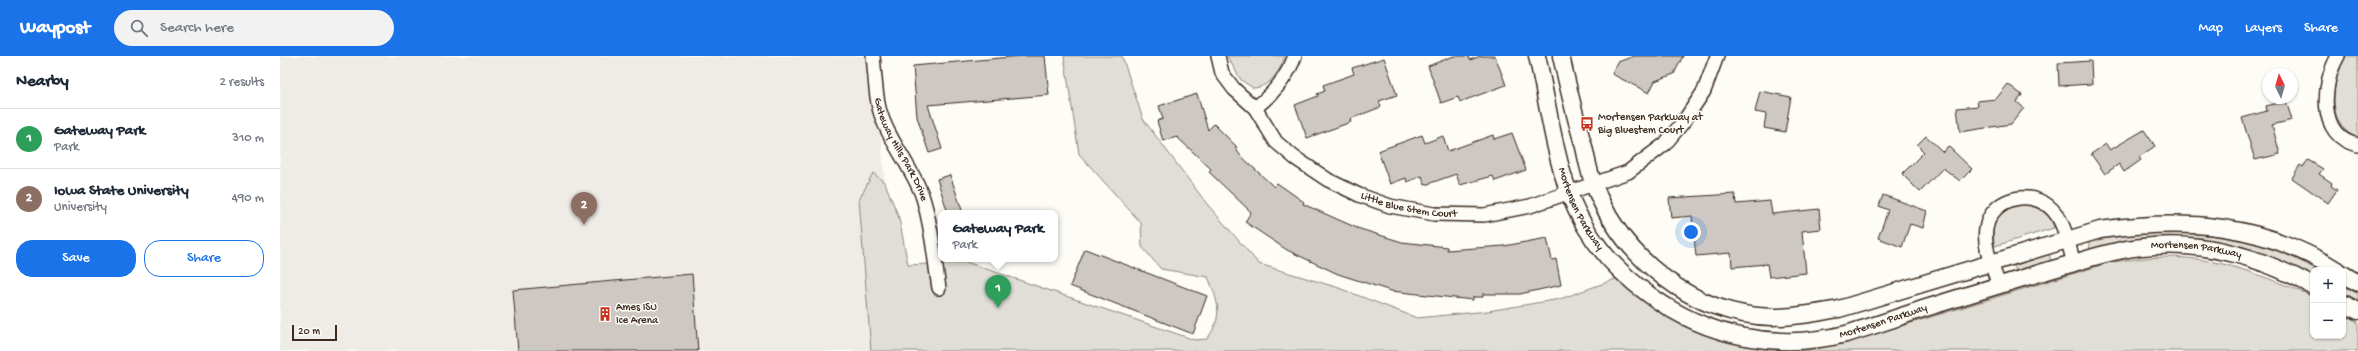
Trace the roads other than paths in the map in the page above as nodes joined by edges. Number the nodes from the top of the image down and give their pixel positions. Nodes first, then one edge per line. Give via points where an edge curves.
1 (873, 56) edge
2 (1218, 56) edge
3 (1295, 56) edge
4 (1537, 56) edge
5 (1561, 56) edge
6 (1717, 56) edge
7 (2338, 56) edge
8 (1255, 108) junction
9 (2358, 145) edge
10 (1594, 185) junction
11 (1569, 193) junction
12 (2066, 239) junction
13 (1991, 261) junction
14 (2074, 263) junction
15 (2331, 267) edge
16 (2346, 276) edge
17 (2358, 283) edge
18 (2310, 284) edge
19 (1999, 285) junction
20 (939, 288) dead end
21 (2346, 305) edge
22 (2358, 311) edge

1 - 20 street, Gateway Hills Park Drive via 879,108 890,136 908,164 922,196 929,221
2 - 8 street, Little Blue Stem Court via 1222,73 1234,89
3 - 8 street via 1290,71 1282,82
4 - 11 street, Mortensen Parkway
5 - 10 street, Mortensen Parkway
6 - 10 street, Little Blue Stem Court via 1704,91 1665,144 1628,172
7 - 9 street via 2328,78 2326,105 2329,119 2334,130 2343,138
8 - 11 street, Little Blue Stem Court via 1276,142 1295,158 1341,186 1390,206 1434,214 1484,215 1530,206
10 - 11 street, Little Blue Stem Court
10 - 13 street, Mortensen Parkway via 1618,231 1654,271 1701,300 1736,311 1772,317 1807,315 1839,309
11 - 19 street, Mortensen Parkway via 1598,246 1624,276 1665,306 1692,321 1728,334 1764,341 1802,341 1845,334
12 - 13 street, Mortensen Parkway
12 - 13 street via 2057,214 2044,202 2036,198 2012,199 1994,210 1989,218 1985,236
12 - 14 street
12 - 15 street, Mortensen Parkway via 2100,230 2138,225 2183,223 2230,227 2281,242
13 - 19 street
14 - 18 street, Mortensen Parkway via 2143,246 2187,247 2232,253 2277,267
14 - 19 street, Mortensen Parkway
16 - 17 street
21 - 22 street

